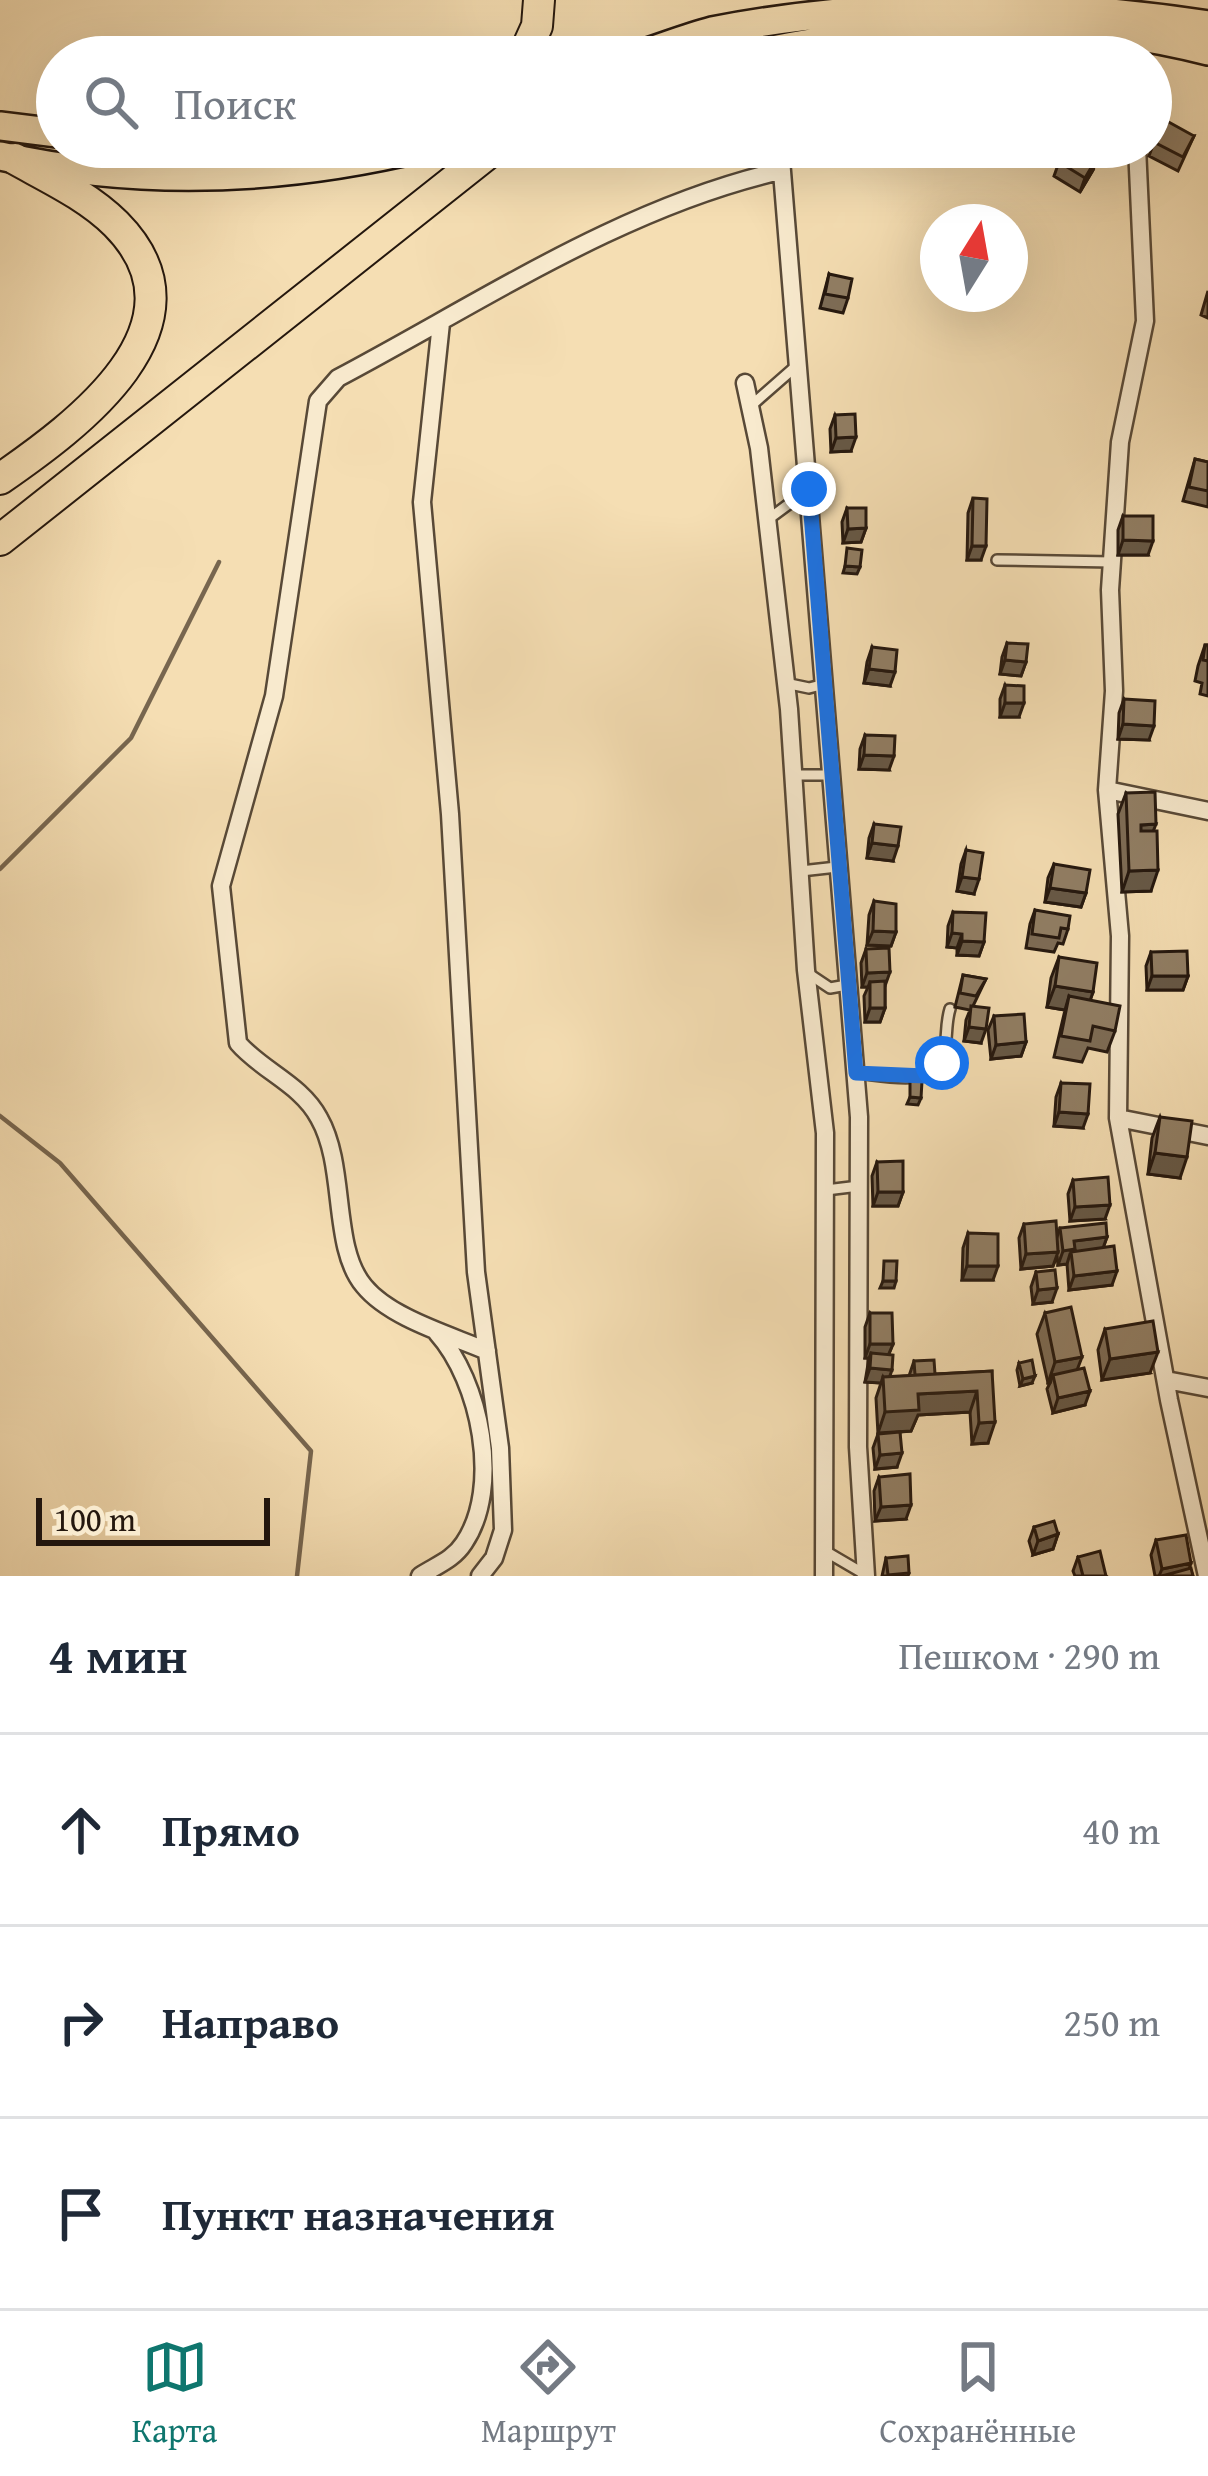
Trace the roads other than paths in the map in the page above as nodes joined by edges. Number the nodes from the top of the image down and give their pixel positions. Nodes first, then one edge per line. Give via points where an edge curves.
1 (539, 0) edge
2 (1029, 0) edge
3 (1070, 2) edge
4 (1208, 25) edge
5 (1142, 33) edge
6 (532, 36) edge
7 (698, 36) edge
8 (886, 36) edge
9 (1172, 41) edge
10 (1208, 51) edge
11 (0, 126) edge
12 (36, 131) edge
13 (7, 157) edge
14 (96, 168) edge
15 (306, 168) edge
16 (469, 168) edge
17 (755, 168) edge
18 (780, 168) edge
19 (1138, 168) edge
20 (441, 323) junction
21 (797, 364) junction
22 (745, 382) dead end
23 (753, 404) junction
24 (0, 479) edge
25 (809, 489) junction
26 (766, 521) junction
27 (0, 540) edge
28 (997, 560) dead end
29 (1112, 562) junction
30 (825, 676) junction
31 (785, 682) junction
32 (832, 769) junction
33 (793, 775) junction
34 (1107, 790) junction
35 (1208, 811) edge
36 (840, 867) junction
37 (801, 872) junction
38 (806, 970) junction
39 (849, 970) junction
40 (950, 1009) dead end
41 (856, 1073) junction
42 (1118, 1118) junction
43 (1208, 1136) edge
44 (860, 1186) junction
45 (826, 1190) junction
46 (433, 1328) junction
47 (487, 1351) junction
48 (1166, 1380) junction
49 (1208, 1388) edge
50 (825, 1551) junction
51 (866, 1575) edge
52 (420, 1576) edge
53 (480, 1576) edge
54 (824, 1576) edge
55 (1208, 1576) edge

1 - 6 highway
2 - 3 main road
2 - 7 main road via 840,7
3 - 5 main road
4 - 5 main road
5 - 8 main road via 952,25
9 - 10 main road
11 - 12 main road
13 - 24 highway via 116,224 142,263 148,303 140,344 109,393
14 - 15 main road via 176,178
16 - 27 highway
17 - 20 street via 554,260
18 - 21 street
19 - 29 street via 1145,320 1120,442
20 - 46 street via 338,378 319,401 274,696 221,886 238,1043 316,1111 333,1145 361,1282
20 - 47 street via 422,502
21 - 23 lane
21 - 25 street
22 - 23 street
23 - 26 street
25 - 26 lane
25 - 30 street
26 - 31 street
28 - 29 lane
29 - 34 street
30 - 31 lane via 824,687
30 - 32 street
31 - 33 street
32 - 33 lane
32 - 36 street
33 - 37 street
34 - 35 street
34 - 42 street via 1120,936
36 - 37 lane
36 - 39 street
37 - 38 street
38 - 39 lane via 830,988 848,984
38 - 45 street
39 - 41 street
40 - 41 lane via 935,1072
41 - 44 street
42 - 43 street
42 - 48 street
44 - 45 lane
44 - 51 street via 858,1447
45 - 50 street
46 - 47 street
46 - 52 street via 464,1377 481,1443 481,1502 461,1547
47 - 53 street via 503,1530
48 - 49 street
48 - 55 street
50 - 51 lane
50 - 54 street

